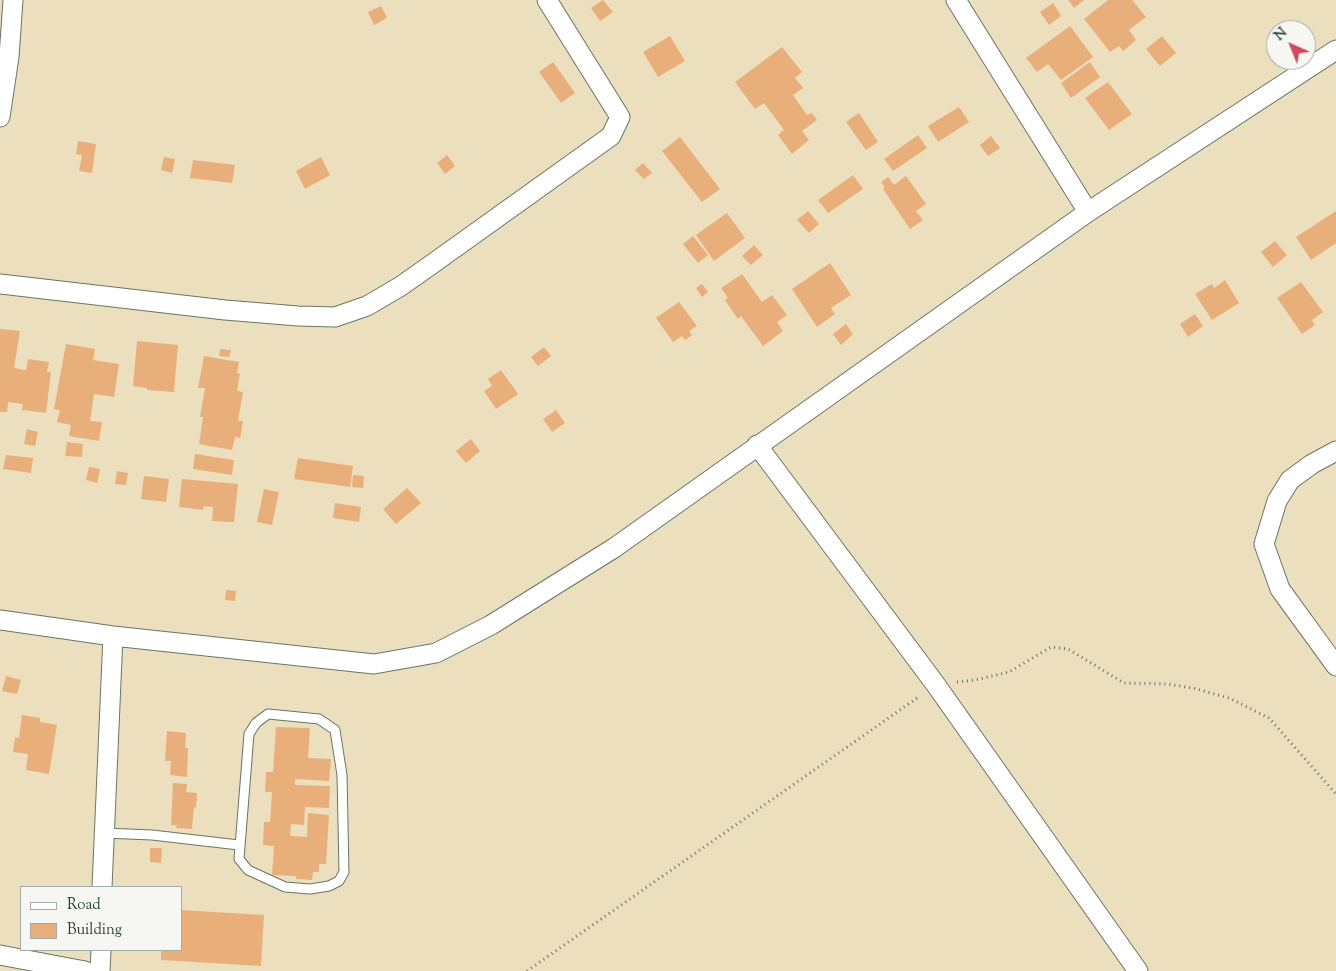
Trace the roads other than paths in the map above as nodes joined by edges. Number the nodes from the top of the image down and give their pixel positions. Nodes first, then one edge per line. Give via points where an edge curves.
1 (547, 0) edge
2 (956, 0) edge
3 (10, 3) edge
4 (1336, 50) edge
5 (0, 117) edge
6 (1088, 212) junction
7 (0, 284) edge
8 (757, 445) junction
9 (1336, 450) edge
10 (0, 620) edge
11 (113, 636) junction
12 (1336, 666) edge
13 (104, 833) junction
14 (239, 845) junction
15 (102, 886) edge
16 (101, 951) edge
17 (0, 955) edge
18 (85, 971) edge
19 (100, 971) edge
20 (1138, 971) edge

1 - 7 street via 620,117 611,136 401,286 367,306 335,317 298,316
2 - 6 street
3 - 5 street via 9,56
4 - 6 street
6 - 8 street
8 - 11 street via 614,548 492,625 436,654 374,664
8 - 20 street via 936,685
9 - 12 street via 1290,480 1277,501 1264,544 1280,589
10 - 11 street
11 - 13 street
13 - 14 lane
13 - 15 street
14 - 14 lane via 250,734 256,722 268,714 319,719 335,730 342,775 344,872 339,881 310,889 285,887 248,870 239,858
16 - 19 street
17 - 18 street

